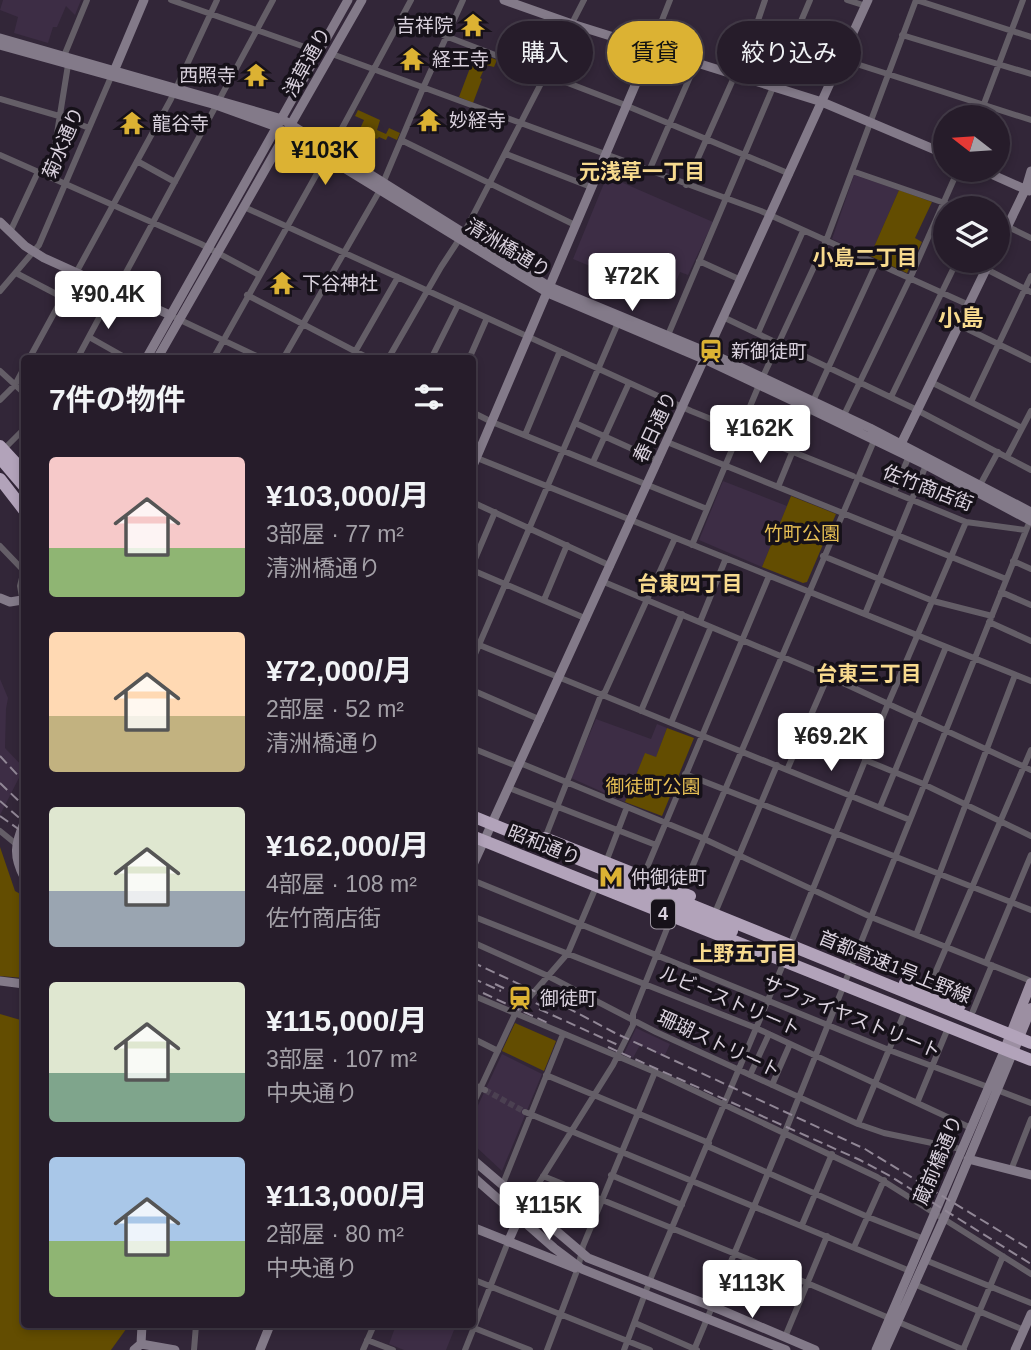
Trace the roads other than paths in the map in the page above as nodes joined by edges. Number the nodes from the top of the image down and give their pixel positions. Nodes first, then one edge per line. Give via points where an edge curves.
1 (87, 0) edge
2 (144, 0) edge
3 (171, 0) edge
4 (217, 0) edge
5 (273, 0) edge
6 (348, 0) edge
7 (362, 0) edge
8 (411, 0) edge
9 (463, 0) edge
10 (504, 0) edge
11 (584, 0) edge
12 (670, 0) edge
13 (765, 0) edge
14 (810, 0) edge
15 (847, 0) edge
16 (916, 0) edge
17 (1023, 0) edge
18 (867, 3) edge
19 (210, 15) junction
20 (401, 19) junction
21 (564, 21) edge
22 (574, 21) edge
23 (661, 21) edge
24 (757, 21) edge
25 (801, 21) edge
26 (859, 21) edge
27 (256, 31) junction
28 (1012, 31) junction
29 (902, 35) junction
30 (447, 36) junction
31 (0, 37) edge
32 (1031, 37) edge
33 (0, 45) edge
34 (319, 52) junction
35 (332, 54) junction
36 (497, 56) edge
37 (66, 61) junction
38 (999, 65) junction
39 (861, 67) edge
40 (374, 70) junction
41 (112, 74) junction
42 (887, 74) junction
43 (1031, 74) edge
44 (542, 84) edge
45 (570, 84) edge
46 (635, 84) edge
47 (686, 84) edge
48 (731, 84) edge
49 (763, 84) edge
50 (773, 84) edge
51 (830, 84) edge
52 (772, 87) junction
53 (422, 88) junction
54 (176, 90) junction
55 (0, 99) edge
56 (217, 102) junction
57 (822, 102) junction
58 (984, 105) joint
59 (626, 106) junction
60 (1010, 113) edge
61 (59, 116) junction
62 (1031, 120) edge
63 (869, 122) junction
64 (280, 123) junction
65 (521, 124) junction
66 (669, 124) junction
67 (89, 128) junction
68 (290, 128) junction
69 (706, 139) junction
70 (401, 140) junction
71 (933, 149) edge
72 (328, 154) junction
73 (506, 154) junction
74 (0, 155) edge
75 (605, 155) junction
76 (744, 155) junction
77 (137, 161) junction
78 (649, 171) junction
79 (852, 171) junction
80 (1031, 171) edge
81 (38, 172) junction
82 (790, 174) junction
83 (50, 177) junction
84 (175, 182) junction
85 (1010, 182) edge
86 (65, 184) junction
87 (489, 185) junction
88 (686, 185) junction
89 (382, 186) junction
90 (591, 187) junction
91 (1028, 190) edge
92 (725, 199) junction
93 (933, 199) edge
94 (113, 205) junction
95 (244, 207) junction
96 (771, 216) junction
97 (0, 222) edge
98 (153, 222) junction
99 (1010, 222) edge
100 (575, 225) junction
101 (1010, 226) edge
102 (286, 227) junction
103 (933, 229) edge
104 (803, 231) junction
105 (10, 232) junction
106 (460, 235) junction
107 (1031, 238) edge
108 (826, 241) junction
109 (209, 248) junction
110 (34, 253) junction
111 (219, 253) junction
112 (344, 253) junction
113 (699, 261) junction
114 (876, 264) junction
115 (75, 272) junction
116 (16, 273) junction
117 (951, 273) edge
118 (984, 273) edge
119 (1001, 273) edge
120 (259, 275) junction
121 (1031, 275) edge
122 (398, 277) junction
123 (910, 279) junction
124 (741, 280) junction
125 (3, 282) edge
126 (115, 290) junction
127 (549, 290) junction
128 (1028, 290) edge
129 (0, 291) edge
130 (427, 291) junction
131 (942, 293) junction
132 (247, 295) junction
133 (62, 297) junction
134 (458, 305) junction
135 (969, 305) junction
136 (175, 318) junction
137 (487, 318) junction
138 (725, 318) junction
139 (618, 323) junction
140 (959, 324) junction
141 (302, 325) junction
142 (758, 333) junction
143 (667, 335) junction
144 (89, 337) junction
145 (528, 337) junction
146 (223, 340) junction
147 (779, 343) junction
148 (998, 344) junction
149 (355, 351) junction
150 (560, 351) junction
151 (31, 355) edge
152 (79, 355) edge
153 (121, 355) edge
154 (149, 355) edge
155 (159, 355) edge
156 (215, 355) edge
157 (255, 355) edge
158 (285, 355) edge
159 (353, 355) edge
160 (362, 355) edge
161 (390, 355) edge
162 (434, 355) edge
163 (471, 355) edge
164 (708, 356) junction
165 (1031, 360) edge
166 (829, 367) junction
167 (598, 369) junction
168 (0, 371) edge
169 (21, 374) edge
170 (761, 381) junction
171 (861, 382) junction
172 (931, 382) junction
173 (629, 383) junction
174 (15, 385) junction
175 (21, 390) edge
176 (891, 397) junction
177 (0, 400) edge
178 (971, 402) junction
179 (811, 405) junction
180 (684, 408) junction
181 (918, 410) junction
182 (1031, 411) edge
183 (476, 414) edge
184 (844, 415) junction
185 (492, 422) junction
186 (575, 423) junction
187 (1022, 428) junction
188 (740, 430) junction
189 (21, 432) edge
190 (525, 435) junction
191 (876, 435) junction
192 (605, 437) junction
193 (667, 442) junction
194 (899, 447) junction
195 (563, 450) junction
196 (1, 451) edge
197 (793, 452) junction
198 (998, 452) junction
199 (476, 455) edge
200 (909, 456) junction
201 (476, 457) edge
202 (1007, 457) junction
203 (659, 461) junction
204 (593, 462) junction
205 (20, 465) edge
206 (926, 465) junction
207 (726, 466) junction
208 (1031, 470) edge
209 (0, 471) edge
210 (853, 476) dead end
211 (0, 479) edge
212 (861, 479) dead end
213 (21, 481) edge
214 (648, 484) junction
215 (981, 485) junction
216 (547, 486) junction
217 (778, 487) junction
218 (894, 492) junction
219 (21, 498) edge
220 (912, 499) junction
221 (476, 504) edge
222 (21, 506) edge
223 (707, 509) junction
224 (495, 512) junction
225 (842, 514) junction
226 (1031, 517) edge
227 (631, 520) junction
228 (966, 522) junction
229 (529, 528) junction
230 (1025, 530) junction
231 (897, 537) junction
232 (675, 538) junction
233 (566, 545) junction
234 (692, 545) junction
235 (0, 546) edge
236 (823, 556) junction
237 (476, 558) edge
238 (726, 558) junction
239 (951, 558) junction
240 (1013, 561) junction
241 (611, 566) junction
242 (21, 568) edge
243 (1031, 569) edge
244 (476, 570) edge
245 (769, 576) junction
246 (880, 579) junction
247 (1006, 579) junction
248 (604, 582) junction
249 (505, 583) junction
250 (808, 592) junction
251 (1001, 592) junction
252 (0, 598) edge
253 (544, 600) junction
254 (647, 600) junction
255 (933, 601) junction
256 (21, 602) edge
257 (1031, 605) edge
258 (682, 614) junction
259 (865, 614) junction
260 (587, 619) junction
261 (990, 619) junction
262 (700, 622) junction
263 (711, 627) junction
264 (919, 636) junction
265 (742, 639) junction
266 (1031, 641) edge
267 (476, 644) edge
268 (946, 647) junction
269 (781, 656) junction
270 (975, 659) junction
271 (1015, 675) junction
272 (828, 676) junction
273 (560, 678) junction
274 (1031, 681) edge
275 (476, 692) edge
276 (601, 695) junction
277 (888, 704) junction
278 (641, 711) junction
279 (917, 717) junction
280 (541, 720) junction
281 (671, 723) junction
282 (946, 730) junction
283 (701, 735) junction
284 (476, 749) edge
285 (988, 750) junction
286 (1031, 750) edge
287 (741, 751) junction
288 (865, 760) junction
289 (520, 765) junction
290 (777, 765) junction
291 (1027, 769) edge
292 (788, 770) junction
293 (894, 772) junction
294 (685, 774) junction
295 (567, 782) junction
296 (924, 784) junction
297 (509, 788) junction
298 (725, 789) junction
299 (851, 796) junction
300 (759, 803) junction
301 (967, 805) junction
302 (556, 806) junction
303 (627, 807) junction
304 (880, 807) junction
305 (476, 810) edge
306 (495, 817) junction
307 (476, 818) edge
308 (910, 820) junction
309 (1000, 821) junction
310 (665, 822) junction
311 (476, 823) edge
312 (0, 831) edge
313 (618, 831) junction
314 (476, 832) edge
315 (836, 833) junction
316 (1031, 836) edge
317 (545, 838) junction
318 (478, 839) edge
319 (704, 839) junction
320 (20, 843) edge
321 (656, 845) junction
322 (564, 855) junction
323 (738, 855) junction
324 (1031, 855) edge
325 (895, 856) junction
326 (606, 862) junction
327 (21, 870) edge
328 (941, 874) junction
329 (643, 877) junction
330 (476, 882) edge
331 (596, 887) junction
332 (972, 887) junction
333 (813, 890) junction
334 (682, 893) junction
335 (1011, 902) junction
336 (718, 908) junction
337 (1031, 910) edge
338 (871, 917) junction
339 (476, 918) edge
340 (671, 918) junction
341 (580, 924) junction
342 (916, 935) junction
343 (797, 939) junction
344 (476, 944) edge
345 (947, 947) junction
346 (568, 953) junction
347 (656, 955) junction
348 (784, 961) junction
349 (852, 963) junction
350 (989, 964) junction
351 (548, 976) junction
352 (0, 981) edge
353 (844, 981) junction
354 (646, 982) junction
355 (1031, 982) edge
356 (21, 984) edge
357 (928, 992) junction
358 (476, 997) edge
359 (767, 1001) junction
360 (1031, 1008) edge
361 (906, 1009) junction
362 (973, 1011) junction
363 (515, 1014) junction
364 (633, 1020) junction
365 (827, 1025) junction
366 (949, 1026) junction
367 (756, 1028) junction
368 (1022, 1031) edge
369 (563, 1034) junction
370 (769, 1034) junction
371 (476, 1040) edge
372 (1031, 1043) edge
373 (790, 1044) junction
374 (889, 1050) junction
375 (498, 1051) junction
376 (1009, 1051) junction
377 (1031, 1052) edge
378 (815, 1055) junction
379 (617, 1058) junction
380 (1031, 1060) edge
381 (932, 1066) junction
382 (738, 1070) junction
383 (655, 1072) junction
384 (547, 1075) junction
385 (750, 1075) junction
386 (875, 1083) junction
387 (476, 1086) edge
388 (772, 1086) junction
389 (992, 1088) junction
390 (483, 1089) junction
391 (595, 1094) junction
392 (797, 1097) junction
393 (476, 1100) edge
394 (917, 1103) junction
395 (1031, 1103) edge
396 (724, 1104) junction
397 (528, 1113) junction
398 (637, 1113) junction
399 (1031, 1119) edge
400 (858, 1124) junction
401 (971, 1128) junction
402 (572, 1131) junction
403 (784, 1132) junction
404 (708, 1144) junction
405 (961, 1149) junction
406 (621, 1152) junction
407 (832, 1154) junction
408 (968, 1159) junction
409 (476, 1163) edge
410 (1011, 1170) junction
411 (768, 1173) junction
412 (611, 1175) junction
413 (1031, 1175) edge
414 (543, 1176) junction
415 (476, 1179) edge
416 (884, 1180) junction
417 (692, 1181) junction
418 (502, 1186) junction
419 (815, 1194) junction
420 (601, 1199) junction
421 (525, 1205) junction
422 (682, 1205) junction
423 (754, 1206) junction
424 (939, 1216) junction
425 (519, 1217) junction
426 (867, 1217) junction
427 (802, 1225) junction
428 (476, 1229) edge
429 (672, 1229) junction
430 (827, 1236) junction
431 (924, 1239) junction
432 (508, 1242) junction
433 (854, 1247) junction
434 (580, 1253) junction
435 (735, 1254) junction
436 (1003, 1256) junction
437 (925, 1260) junction
438 (580, 1268) junction
439 (910, 1271) junction
440 (1031, 1273) edge
441 (476, 1281) edge
442 (651, 1283) junction
443 (807, 1283) junction
444 (914, 1284) junction
445 (490, 1287) junction
446 (990, 1287) junction
447 (647, 1294) junction
448 (1031, 1303) edge
449 (713, 1307) junction
450 (979, 1311) junction
451 (560, 1314) junction
452 (1031, 1314) edge
453 (708, 1318) junction
454 (893, 1320) junction
455 (476, 1323) edge
456 (635, 1323) junction
457 (141, 1328) edge
458 (196, 1328) edge
459 (269, 1328) edge
460 (373, 1328) edge
461 (474, 1328) joint
462 (1024, 1330) junction
463 (785, 1337) junction
464 (368, 1340) junction
465 (628, 1341) junction
466 (138, 1348) edge
467 (696, 1349) edge
468 (175, 1350) edge
469 (194, 1350) edge
470 (260, 1350) edge
471 (363, 1350) edge
472 (393, 1350) edge
473 (465, 1350) edge
474 (530, 1350) edge
475 (547, 1350) edge
476 (624, 1350) edge
477 (650, 1350) edge
478 (786, 1350) edge
479 (815, 1350) edge
480 (876, 1350) edge
481 (885, 1350) edge
482 (963, 1350) edge
483 (1015, 1350) edge

1 - 37 street
2 - 41 street, 菊水通り
3 - 19 street
4 - 19 street
5 - 27 street
6 - 34 street, 浅草通り
7 - 35 street, 浅草通り
8 - 20 street
9 - 30 street
10 - 21 street
11 - 22 street
12 - 23 street
13 - 24 street
14 - 25 street
15 - 18 street
16 - 28 street
16 - 29 street
17 - 28 street
18 - 26 street, 春日通り
19 - 27 street
19 - 54 street
20 - 30 street
20 - 40 street
27 - 34 street
27 - 56 street
28 - 32 street
28 - 38 street
29 - 38 street
29 - 42 street
30 - 36 street
30 - 53 street
31 - 37 street, 清洲橋通り
33 - 37 street, 清洲橋通り
34 - 64 street, 浅草通り
35 - 40 street
35 - 68 street, 浅草通り
37 - 41 street, 清洲橋通り
37 - 61 street
38 - 43 street
38 - 58 street
39 - 42 street
40 - 53 street
40 - 72 street
41 - 54 street, 清洲橋通り
41 - 67 street, 菊水通り
42 - 58 street
42 - 63 street
44 - 65 street
45 - 59 street
46 - 59 street
47 - 66 street
48 - 69 street
49 - 52 street
50 - 52 street
51 - 57 street, 春日通り
52 - 57 street
52 - 76 street
53 - 65 street
53 - 70 street
54 - 56 street, 清洲橋通り
54 - 77 street
55 - 61 street
56 - 64 street, 清洲橋通り
56 - 84 street
57 - 63 street
57 - 82 street, 春日通り
59 - 66 street
59 - 75 street
60 - 62 street
61 - 67 street
61 - 83 street
63 - 71 street
63 - 79 street
64 - 68 street, 清洲橋通り
64 - 109 street, 浅草通り
65 - 73 street
65 - 75 street
66 - 69 street
66 - 78 street
67 - 86 street, 菊水通り
68 - 72 street, 清洲橋通り
68 - 95 street, 浅草通り
69 - 76 street
69 - 88 street
70 - 87 street
70 - 89 street
72 - 89 street, 清洲橋通り
72 - 102 street
73 - 87 street
73 - 90 street
74 - 81 street
75 - 78 street
75 - 90 street
76 - 82 street
76 - 92 street
77 - 84 street
77 - 94 street
78 - 88 street
79 - 93 street
79 - 108 street
80 - 91 street
81 - 83 street
81 - 105 street
82 - 96 street, 春日通り
83 - 86 street
84 - 98 street
85 - 91 street
86 - 94 street
86 - 110 street, 菊水通り
87 - 100 street
87 - 106 street
88 - 92 street
89 - 106 street, 清洲橋通り
89 - 112 street
90 - 100 street
91 - 99 street
92 - 96 street
92 - 113 street
94 - 98 street
94 - 115 street
95 - 102 street, 佐竹商店街
95 - 111 street, 浅草通り
96 - 104 street
96 - 124 street, 春日通り
97 - 105 street
98 - 109 street
98 - 126 street
100 - 127 street
101 - 107 street
102 - 112 street, 佐竹商店街
102 - 120 street
103 - 123 street
104 - 108 street
104 - 142 street
105 - 110 street
106 - 127 street, 清洲橋通り
106 - 130 street
108 - 114 street
108 - 147 street
109 - 111 street
109 - 136 street, 浅草通り
110 - 115 street
110 - 116 street, 菊水通り
111 - 120 street
111 - 136 street, 浅草通り
112 - 122 street, 佐竹商店街
112 - 141 street
113 - 124 street
113 - 143 street
114 - 123 street
114 - 166 street
115 - 126 street
115 - 133 street
116 - 125 street, 菊水通り
116 - 133 street
117 - 131 street
118 - 135 street
119 - 128 street
120 - 132 street
121 - 128 street
122 - 130 street, 佐竹商店街
122 - 149 street
123 - 131 street
123 - 171 street
124 - 138 street, 春日通り
125 - 129 street, 菊水通り
126 - 136 street
126 - 144 street
127 - 139 street, 清洲橋通り
127 - 143 street, 清洲橋通り
127 - 145 street
128 - 148 street
130 - 134 street, 佐竹商店街
130 - 161 street
131 - 135 street
131 - 176 street
132 - 141 street
132 - 146 street
133 - 151 street
134 - 137 street, 佐竹商店街
134 - 162 street
135 - 140 street
136 - 146 street
136 - 154 street, 浅草通り
136 - 155 street, 浅草通り
137 - 145 street, 佐竹商店街
137 - 163 street
138 - 142 street
138 - 164 street, 春日通り
139 - 164 street, 清洲橋通り
139 - 167 street
140 - 148 street
140 - 172 street
141 - 149 street
141 - 158 street
142 - 147 street
143 - 164 street, 清洲橋通り
144 - 152 street
144 - 153 street
145 - 150 street, 佐竹商店街
145 - 185 street
146 - 156 street
146 - 157 street
147 - 166 street
147 - 170 street
148 - 165 street
148 - 178 street
149 - 159 street
149 - 160 street
150 - 167 street, 佐竹商店街
150 - 190 street
164 - 170 street, 清洲橋通り
164 - 180 street, 春日通り
166 - 171 street
166 - 179 street
167 - 173 street, 佐竹商店街
167 - 186 street
168 - 174 street
169 - 174 street
170 - 179 street, 清洲橋通り
170 - 188 street
171 - 176 street
171 - 184 street
172 - 178 street
172 - 181 street
173 - 180 street, 佐竹商店街
173 - 192 street
174 - 175 street
174 - 177 street
176 - 181 street
178 - 187 street
179 - 184 street, 清洲橋通り
179 - 191 street, 清洲橋通り
179 - 197 street
180 - 188 street, 佐竹商店街
180 - 193 street, 春日通り
181 - 194 street
181 - 198 street
182 - 187 street
183 - 185 street
184 - 191 street, 清洲橋通り
185 - 190 street
185 - 199 street
186 - 192 street
186 - 195 street
187 - 202 street
188 - 197 street, 佐竹商店街
188 - 207 street
189 - 196 street
190 - 195 street
191 - 194 street, 清洲橋通り
191 - 225 street
192 - 203 street
192 - 204 street
193 - 203 street, 春日通り
193 - 207 street
194 - 200 street, 清洲橋通り
194 - 215 street, 清洲橋通り
195 - 204 street
195 - 216 street
196 - 205 highway
196 - 213 highway
197 - 210 street, 佐竹商店街
197 - 217 street
198 - 202 street
198 - 215 street
200 - 206 street, 清洲橋通り
200 - 218 street
201 - 216 street
202 - 208 street
203 - 214 street, 春日通り
204 - 214 street
206 - 220 street
206 - 226 street, 清洲橋通り
207 - 217 street
207 - 223 street
209 - 219 highway
211 - 222 highway
212 - 218 street, 佐竹商店街
214 - 223 street
214 - 227 street, 春日通り
215 - 226 street, 清洲橋通り
216 - 227 street
216 - 229 street
217 - 225 street
218 - 220 street, 佐竹商店街
220 - 228 street, 佐竹商店街
220 - 231 street
221 - 224 street
223 - 234 street
224 - 229 street
224 - 237 street
225 - 231 street
225 - 236 street
226 - 230 street
227 - 232 street
227 - 241 street, 春日通り
228 - 230 street, 佐竹商店街
228 - 239 street
229 - 233 street
229 - 249 street
230 - 240 street
231 - 239 street
231 - 246 street
232 - 234 street
232 - 254 street
233 - 241 street
233 - 253 street
234 - 238 street
235 - 242 street
236 - 246 street
236 - 250 street
238 - 245 street
238 - 262 street
239 - 247 street
239 - 255 street
240 - 243 street
240 - 247 street
241 - 248 street, 春日通り
244 - 249 street
245 - 250 street
245 - 265 street
246 - 255 street
246 - 259 street
247 - 251 street
248 - 254 street
248 - 260 street, 春日通り
249 - 253 street
249 - 267 street
250 - 259 street
250 - 269 street
251 - 257 street
251 - 261 street
252 - 256 street
253 - 260 street
254 - 258 street
254 - 276 street
255 - 261 street
255 - 264 street
258 - 262 street
258 - 278 street
259 - 264 street
260 - 273 street, 春日通り
261 - 266 street
261 - 270 street
262 - 263 street
263 - 265 street
263 - 281 street
264 - 268 street
264 - 277 street
265 - 269 street
265 - 283 street
267 - 273 street
268 - 270 street
268 - 279 street
269 - 272 street
269 - 287 street
270 - 271 street
270 - 282 street
271 - 274 street
271 - 285 street
272 - 277 street
272 - 292 street
273 - 276 street
273 - 280 street, 春日通り
275 - 280 street
276 - 278 street
276 - 295 street
277 - 279 street
277 - 288 street
278 - 281 street
279 - 282 street
279 - 293 street
280 - 289 street, 春日通り
281 - 283 street
282 - 285 street
282 - 296 street
283 - 287 street
283 - 294 street
284 - 289 street
285 - 291 street
285 - 301 street
286 - 291 street
287 - 290 street
287 - 298 street
288 - 293 street
288 - 299 street
289 - 295 street
289 - 297 street, 春日通り
290 - 292 street
290 - 300 street
291 - 309 street
292 - 299 street
293 - 296 street
293 - 304 street
294 - 298 street
294 - 310 street
295 - 302 street
295 - 303 street
296 - 301 street
296 - 308 street
297 - 302 street
297 - 306 street, 春日通り
298 - 300 street
298 - 319 street
299 - 304 street
299 - 315 street
300 - 315 street
300 - 323 street
301 - 309 street
301 - 328 street
302 - 313 street
302 - 317 street
303 - 310 street
303 - 313 street
304 - 308 street
305 - 306 highway, 昭和通り / 4
306 - 317 highway, 昭和通り / 4
306 - 318 street, 春日通り
307 - 322 highway, 首都高速1号上野線
308 - 325 street
309 - 316 street
309 - 332 street
310 - 319 street
310 - 321 street
311 - 322 highway
312 - 320 street
313 - 321 street
313 - 326 street
314 - 377 highway, 首都高速1号上野線
315 - 325 street
315 - 333 street
317 - 326 highway, 昭和通り / 4
318 - 331 highway, 昭和通り / 4
319 - 323 street
319 - 334 street
320 - 327 street via 17,861
321 - 329 street
322 - 372 highway, 首都高速1号上野線
323 - 333 street
323 - 336 street
324 - 335 street
325 - 328 street
325 - 338 street
326 - 329 highway, 昭和通り / 4
328 - 332 street
328 - 342 street
329 - 334 highway, 昭和通り / 4
330 - 341 street, サファイヤストリート
331 - 340 highway, 昭和通り / 4
331 - 341 street
332 - 335 street
332 - 345 street
333 - 338 street
333 - 343 street
334 - 336 highway, 昭和通り / 4
334 - 340 street
335 - 337 street
335 - 350 street
336 - 343 highway, 昭和通り / 4
338 - 342 street
338 - 349 street
339 - 346 street, ルビーストリート
340 - 347 street
340 - 348 highway, 昭和通り / 4
341 - 346 street
341 - 347 street, サファイヤストリート
342 - 345 street
343 - 349 highway, 昭和通り / 4
343 - 353 highway, 昭和通り / 4 via 804,950 839,964
344 - 351 street, 珊瑚ストリート
345 - 350 street
345 - 357 street
346 - 351 street
346 - 354 street, ルビーストリート
347 - 354 street
347 - 359 street, サファイヤストリート
348 - 353 highway, 昭和通り / 4
348 - 359 street
349 - 353 street
349 - 357 highway, 昭和通り / 4
350 - 355 street
350 - 362 street
351 - 363 street
351 - 364 street, 珊瑚ストリート
352 - 356 street
353 - 361 highway, 昭和通り / 4
353 - 365 street
354 - 364 street
354 - 367 street, ルビーストリート
355 - 368 main road, 蔵前橋通り
357 - 362 highway, 昭和通り / 4
358 - 363 street
359 - 365 street, サファイヤストリート
359 - 367 street
360 - 368 main road, 蔵前橋通り
361 - 366 highway, 昭和通り / 4
361 - 374 street
362 - 368 highway, 昭和通り / 4
363 - 369 street
363 - 375 street
364 - 379 street
364 - 382 street, 珊瑚ストリート
365 - 374 street, サファイヤストリート
365 - 378 street
366 - 376 highway, 昭和通り / 4
366 - 381 street
367 - 370 street, ルビーストリート
367 - 382 street
368 - 376 main road, 蔵前橋通り
369 - 379 street
369 - 384 street
370 - 373 street, ルビーストリート
370 - 385 street
371 - 375 street
373 - 378 street, ルビーストリート
373 - 388 street
374 - 381 street, サファイヤストリート
374 - 386 street
375 - 390 street
376 - 380 highway, 昭和通り / 4
376 - 389 street, 蔵前橋通り
378 - 386 street, ルビーストリート
378 - 392 street
379 - 383 street
379 - 391 street
381 - 389 street, サファイヤストリート
381 - 394 street
382 - 385 street, 珊瑚ストリート
382 - 396 street
383 - 396 street
383 - 398 street
384 - 391 street
384 - 397 street
385 - 388 street, 珊瑚ストリート
386 - 394 street, ルビーストリート
386 - 400 street
387 - 390 street
388 - 392 street, 珊瑚ストリート
389 - 395 street, サファイヤストリート
389 - 401 street, 蔵前橋通り
389 - 408 street, 蔵前橋通り
390 - 393 street
391 - 398 street
391 - 402 street
392 - 400 street, 珊瑚ストリート
392 - 403 street
394 - 401 street, ルビーストリート
396 - 403 street
396 - 404 street
397 - 402 street
397 - 418 street
398 - 404 street
398 - 406 street
399 - 410 street
400 - 405 street, 珊瑚ストリート
401 - 405 street, 蔵前橋通り
402 - 406 street
402 - 414 street
403 - 407 street
403 - 411 street
404 - 411 street
404 - 417 street
405 - 424 street, 蔵前橋通り
406 - 412 street
406 - 417 street
407 - 416 street
407 - 419 street
408 - 410 street
408 - 424 street, 蔵前橋通り
409 - 418 street
410 - 413 street
411 - 419 street
411 - 423 street
412 - 420 street
412 - 422 street
414 - 420 street
414 - 421 street
415 - 425 street
416 - 424 street
416 - 426 street
417 - 422 street
417 - 423 street
418 - 421 street
419 - 426 street
419 - 427 street
420 - 429 street
420 - 434 street
421 - 425 street
421 - 434 street
422 - 429 street
423 - 427 street
423 - 435 street
424 - 431 street, 蔵前橋通り
424 - 436 street
424 - 437 street, 蔵前橋通り
425 - 432 street
425 - 438 street
426 - 431 street
426 - 433 street
427 - 430 street
428 - 432 street
429 - 435 street
429 - 442 street
430 - 433 street
430 - 443 street
431 - 439 street, 蔵前橋通り
432 - 438 street
432 - 445 street
433 - 439 street
434 - 438 street
434 - 442 street
435 - 443 street
435 - 449 street
436 - 440 street
436 - 446 street
437 - 444 street, 蔵前橋通り
437 - 446 street
438 - 447 street
438 - 451 street
439 - 454 street, 蔵前橋通り
441 - 445 street
442 - 447 street
442 - 449 street
443 - 454 street
443 - 463 street
444 - 450 street
444 - 454 street, 蔵前橋通り
445 - 451 street
445 - 455 street
446 - 448 street
446 - 450 street
447 - 453 street
447 - 456 street
449 - 453 street
449 - 463 street
450 - 462 street
450 - 482 street
451 - 465 street
451 - 475 street
452 - 462 street
453 - 467 street
453 - 478 street
454 - 480 street, 蔵前橋通り
454 - 481 street, 蔵前橋通り
454 - 482 street
456 - 465 street
456 - 467 street
457 - 466 street
458 - 469 street
459 - 470 street
460 - 464 street
461 - 473 street
461 - 474 street
462 - 483 street
463 - 479 street
464 - 471 street
464 - 472 street
465 - 476 street
465 - 477 street
466 - 468 street

